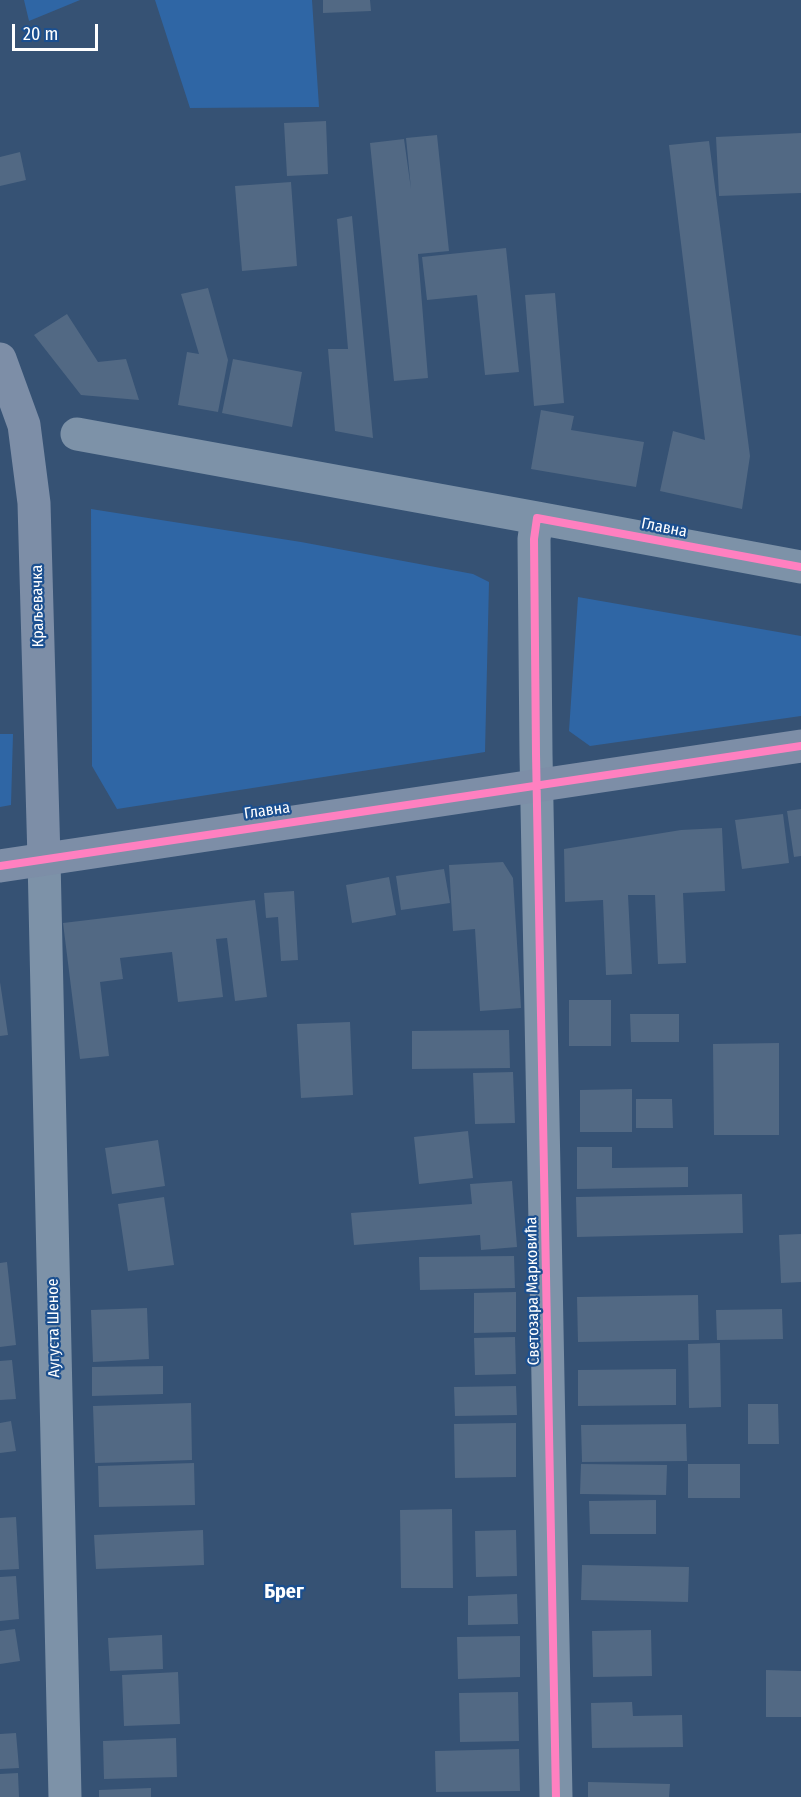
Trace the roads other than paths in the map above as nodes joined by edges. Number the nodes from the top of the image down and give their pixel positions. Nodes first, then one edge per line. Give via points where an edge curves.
1 (0, 359) edge
2 (10, 411) edge
3 (77, 434) dead end
4 (537, 518) junction
5 (801, 567) edge
6 (801, 746) edge
7 (538, 785) junction
8 (44, 859) junction
9 (0, 866) edge
10 (65, 1797) edge
11 (556, 1797) edge

1 - 2 main road, Краљевачка
2 - 8 main road, Краљевачка via 30,456 35,511
3 - 4 street, Главна
4 - 5 street, Главна
4 - 7 street via 534,539
6 - 7 main road, Главна
7 - 8 main road, Главна
7 - 11 street, Светозара Марковића
8 - 9 main road, Главна
8 - 10 street, Аугуста Шеное

